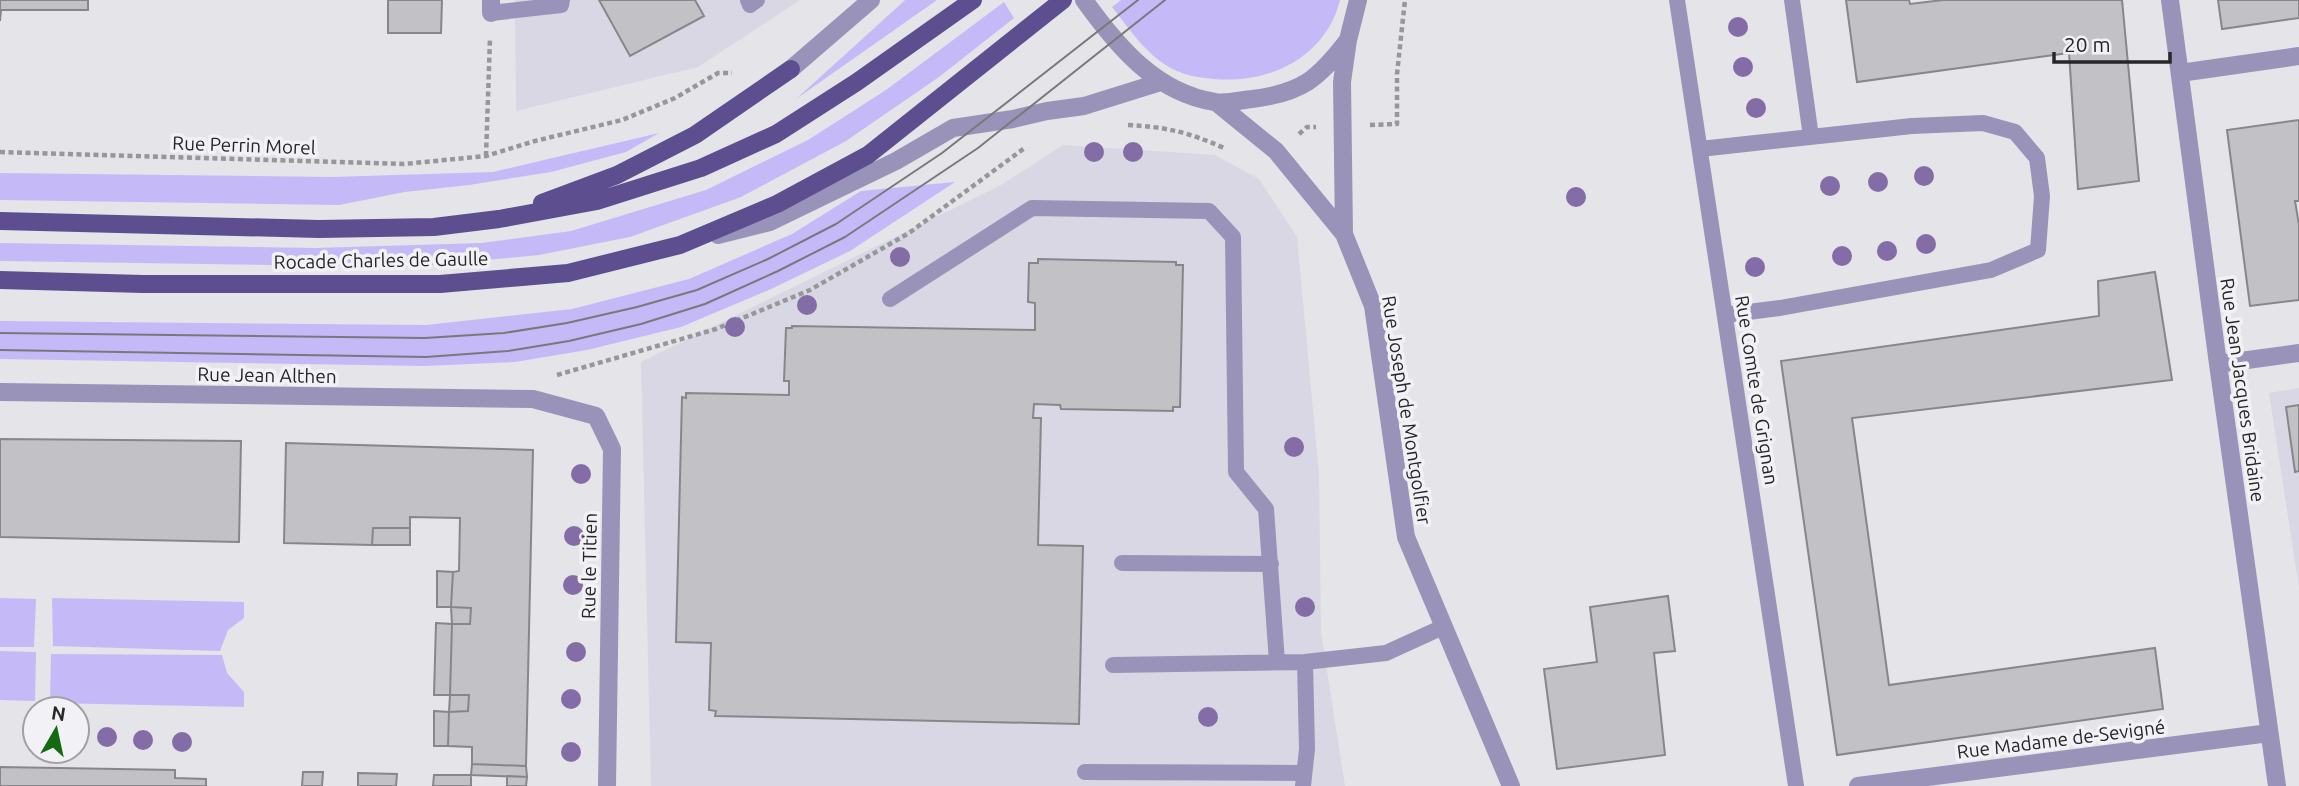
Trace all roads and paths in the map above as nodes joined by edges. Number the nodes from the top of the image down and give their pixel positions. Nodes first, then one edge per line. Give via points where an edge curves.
1 (562, 0) edge
2 (871, 0) edge
3 (973, 0) edge
4 (1063, 0) edge
5 (1084, 0) edge
6 (1358, 0) edge
7 (1677, 0) edge
8 (1791, 0) edge
9 (2170, 0) edge
10 (491, 7) edge
11 (1348, 40) junction
12 (2299, 56) edge
13 (791, 69) joint
14 (742, 72) dead end
15 (2179, 73) junction
16 (1161, 82) junction
17 (1217, 103) junction
18 (1122, 124) dead end
19 (1811, 136) junction
20 (1032, 142) dead end
21 (1700, 149) junction
22 (0, 152) edge
23 (1231, 152) dead end
24 (486, 156) junction
25 (499, 219) junction
26 (0, 222) edge
27 (1344, 234) junction
28 (680, 245) junction
29 (0, 280) edge
30 (890, 299) dead end
31 (1725, 315) junction
32 (2299, 353) edge
33 (2218, 364) junction
34 (0, 392) edge
35 (533, 399) junction
36 (1122, 563) dead end
37 (1271, 564) junction
38 (1443, 627) junction
39 (1276, 662) junction
40 (1305, 662) junction
41 (1113, 665) dead end
42 (2269, 733) junction
43 (1085, 772) dead end
44 (1303, 780) edge
45 (607, 786) edge
46 (1511, 786) edge
47 (1796, 786) edge
48 (1858, 786) edge
49 (2277, 786) edge

1 - 10 lane via 561,5
2 - 13 street
3 - 25 main road, Rocade Charles de Gaulle via 776,134 701,168 597,201
4 - 28 main road, Rocade Charles de Gaulle via 868,155 777,204
5 - 16 street via 1114,40
6 - 11 street
7 - 21 lane, Rue Comte de Grignan
8 - 19 lane
9 - 15 street, Rue Jean Jacques Bridaine
10 - 24 path
11 - 17 street via 1315,77 1291,92
11 - 27 street via 1342,82
12 - 15 street
13 - 25 main road via 695,135 617,175
14 - 24 path, Rue Perrin Morel via 718,73 675,98 622,120
15 - 33 street, Rue Jean Jacques Bridaine
16 - 17 street
16 - 28 street via 1084,106 953,128 771,222
17 - 27 street via 1276,151
18 - 23 path via 1163,127
19 - 21 lane
19 - 31 lane via 1983,122 2015,132 2037,158 2042,196 2038,250 1991,270
20 - 35 path via 909,233 810,290 716,329 532,381
21 - 31 lane, Rue Comte de Grignan
22 - 24 path, Rue Perrin Morel via 404,164
25 - 26 main road, Rocade Charles de Gaulle via 434,227 319,229
27 - 38 street, Rue Joseph de Montgolfier via 1373,306 1406,537
28 - 29 main road, Rocade Charles de Gaulle via 568,273 440,284
30 - 37 lane via 1032,208 1209,211 1233,237 1236,472 1266,509
31 - 47 lane, Rue Comte de Grignan
32 - 33 street
33 - 42 street, Rue Jean Jacques Bridaine
34 - 35 street, Rue Jean Althen
35 - 45 street, Rue le Titien via 596,416 612,449
36 - 37 lane
37 - 39 lane
38 - 40 lane via 1386,653
38 - 46 street, Rue Joseph de Montgolfier
39 - 40 lane
39 - 41 lane
40 - 44 lane
42 - 48 street, Rue Madame de-Sevigné
42 - 49 street, Rue Jean Jacques Bridaine
43 - 44 lane

